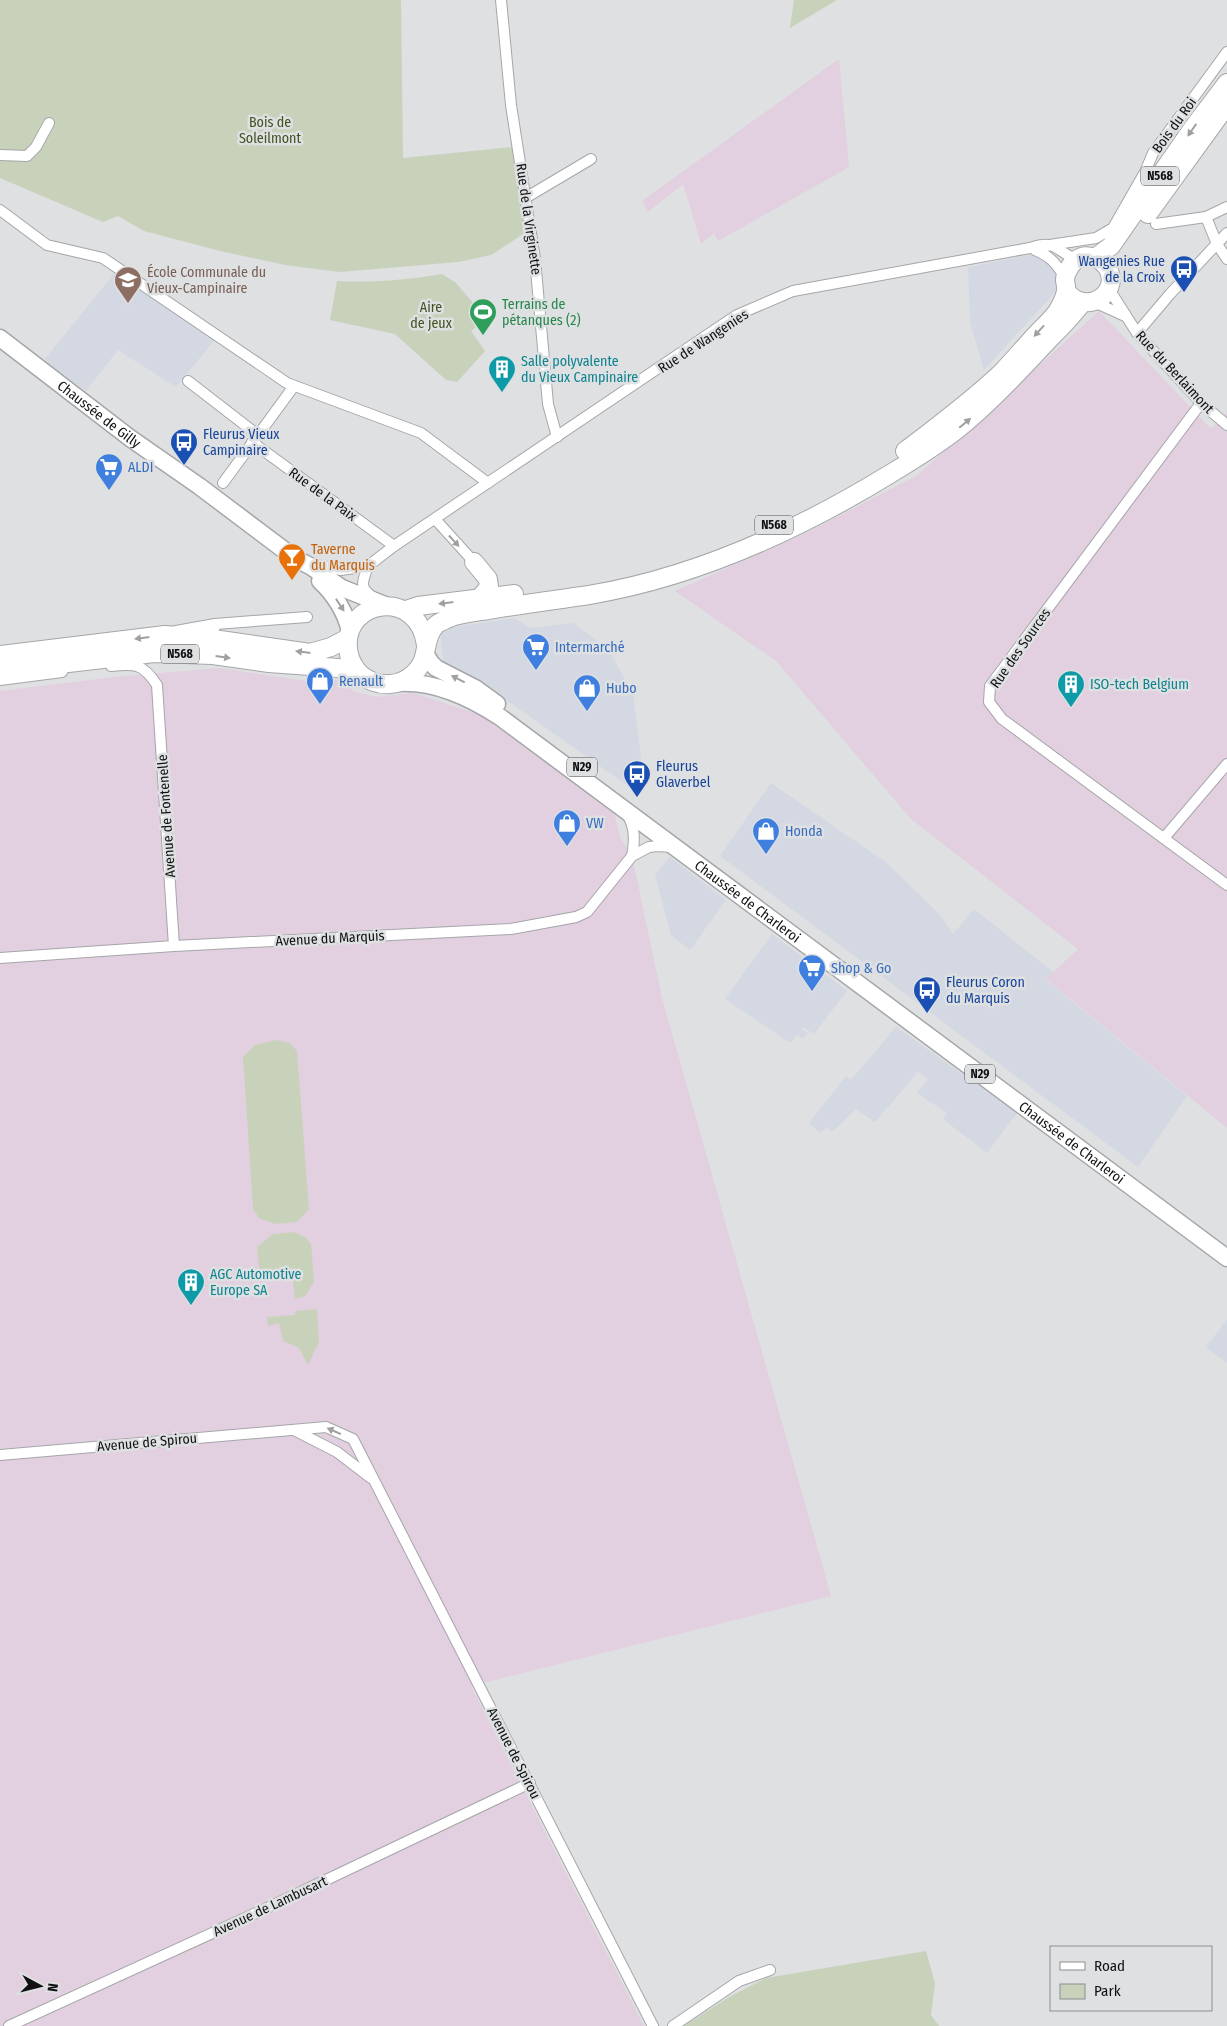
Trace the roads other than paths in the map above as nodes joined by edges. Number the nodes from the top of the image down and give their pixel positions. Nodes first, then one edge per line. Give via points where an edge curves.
1 (501, 0) edge
2 (1227, 52) edge
3 (1227, 83) edge
4 (1227, 105) edge
5 (50, 123) dead end
6 (0, 155) edge
7 (591, 159) dead end
8 (527, 197) junction
9 (1227, 207) edge
10 (0, 210) edge
11 (1206, 217) junction
12 (1156, 224) dead end
13 (1112, 228) joint
14 (1227, 233) edge
15 (1217, 244) junction
16 (1050, 245) junction
17 (1030, 248) junction
18 (1040, 252) junction
19 (1076, 259) junction
20 (1227, 259) edge
21 (1102, 263) junction
22 (1065, 285) junction
23 (1109, 289) junction
24 (1088, 302) junction
25 (1125, 316) junction
26 (1137, 333) junction
27 (0, 338) edge
28 (188, 381) dead end
29 (294, 386) junction
30 (1201, 403) junction
31 (1227, 424) edge
32 (255, 438) junction
33 (557, 438) junction
34 (223, 483) dead end
35 (488, 483) junction
36 (435, 519) junction
37 (394, 546) junction
38 (474, 562) joint
39 (303, 563) junction
40 (368, 566) junction
41 (479, 599) junction
42 (385, 606) junction
43 (406, 610) junction
44 (306, 617) dead end
45 (214, 632) junction
46 (349, 634) junction
47 (426, 649) junction
48 (0, 655) edge
49 (0, 671) edge
50 (360, 674) junction
51 (0, 680) edge
52 (398, 683) junction
53 (1227, 764) edge
54 (622, 808) junction
55 (1164, 838) junction
56 (676, 848) junction
57 (632, 856) junction
58 (1227, 885) edge
59 (735, 887) junction
60 (174, 946) junction
61 (0, 958) edge
62 (1183, 1220) junction
63 (1227, 1247) edge
64 (1227, 1258) edge
65 (293, 1430) junction
66 (0, 1455) edge
67 (374, 1480) junction
68 (530, 1783) junction
69 (770, 1970) dead end
70 (9, 2026) edge
71 (653, 2026) edge
72 (673, 2026) edge

1 - 8 street, Rue de la Virginette via 512,105
2 - 13 street, Bois du Roi via 1153,154
3 -> 21 highway, N568
4 - 21 highway, N568
5 - 6 street via 36,148 27,156
7 - 8 street
8 - 33 street, Rue de la Virginette via 536,259 548,404
9 - 11 street
10 - 29 street via 47,245 103,258
11 - 12 street
11 - 15 street
13 - 16 street, Rue de Wangenies via 1096,238
14 - 15 street
15 - 20 street
15 - 26 street
16 - 17 street, Rue de Wangenies via 1043,243
16 - 18 street, Rue de Wangenies
16 - 19 street
17 - 18 street
17 - 33 street, Rue de Wangenies via 793,291 737,316
18 - 22 street via 1053,260
19 - 21 highway via 1084,256
19 - 22 highway, N568
21 - 23 highway via 1110,276
22 - 24 highway via 1071,298
22 -> 41 highway, N568 via 1058,311 1000,373 950,417 897,457 791,518 724,546 649,569 590,583
23 - 24 highway, N568 via 1104,296
23 - 25 street, Rue du Berlaimont
24 - 25 street
47 -> 24 highway, N568 via 436,625 449,618 652,581 728,556 796,527 859,493 964,424
25 - 26 street, Rue du Berlaimont
26 - 30 street, Rue du Berlaimont
27 - 39 main road, Chaussée de Gilly via 130,438
28 - 32 street, Rue de la Paix
29 - 32 street
29 - 35 street via 421,433
30 - 31 street, Rue du Berlaimont
30 - 55 street, Rue des Sources via 990,686 989,702 1002,720
32 - 34 street
32 - 37 street, Rue de la Paix
33 - 35 street, Rue de Wangenies
35 - 36 street, Rue de Wangenies
36 - 37 street, Rue de Wangenies
36 -> 38 street
37 - 40 street, Rue de Wangenies
38 - 41 highway via 488,579 489,587
39 - 40 street via 341,570
39 - 42 main road, Chaussée de Gilly via 342,588
39 -> 46 main road, Chaussée de Gilly via 307,572 321,582 340,604 347,618
40 - 42 street via 362,583 365,592
41 -> 43 highway, N568
42 - 43 highway
42 - 46 highway via 360,616
43 - 47 highway via 421,625
44 - 45 street
46 -> 45 highway, N568 via 331,648 310,653
45 -> 48 highway, N568
46 - 50 highway via 349,657
47 - 52 highway via 423,661 413,675
59 -> 47 main road, Chaussée de Charleroi / N29 via 483,694 436,668
49 -> 50 highway, N568 via 154,652 338,668
50 - 52 highway via 378,683
51 - 60 street, Avenue de Fontenelle via 117,665 137,665 148,671 157,686
52 - 54 main road, Chaussée de Charleroi / N29 via 416,682 477,703 509,723
53 - 55 street
54 - 56 main road, Chaussée de Charleroi / N29
54 - 57 street via 634,834
55 - 58 street, Rue des Sources
56 - 57 street, Avenue du Marquis via 649,847
56 - 59 main road, Chaussée de Charleroi / N29
57 - 60 street, Avenue du Marquis via 600,898 587,912 576,917 511,929
59 - 62 main road, Chaussée de Charleroi / N29
60 - 61 street, Avenue du Marquis
62 - 63 main road, Chaussée de Charleroi / N29
62 - 64 main road, Chaussée de Charleroi / N29
65 - 66 street, Avenue de Spirou
65 - 67 street, Avenue de Spirou via 337,1452
67 -> 65 street, Avenue de Spirou via 353,1439 326,1427
67 - 68 street, Avenue de Spirou
68 - 70 street, Avenue de Lambusart
68 - 71 street, Avenue de Spirou
69 - 72 street via 739,1981

